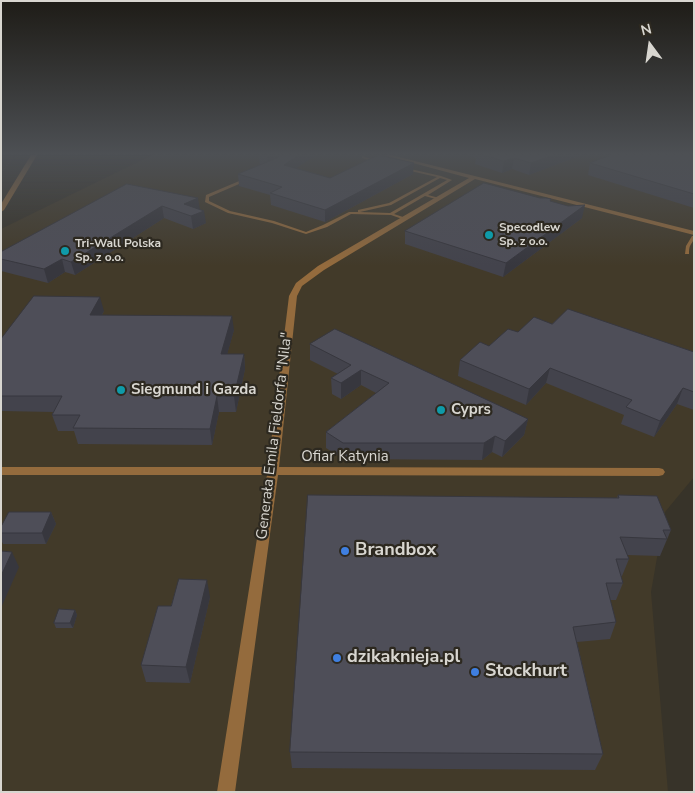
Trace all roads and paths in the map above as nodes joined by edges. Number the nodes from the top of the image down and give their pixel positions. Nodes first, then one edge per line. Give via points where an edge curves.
1 (12, 192) edge
2 (216, 192) edge
3 (412, 192) edge
4 (430, 192) edge
5 (450, 192) edge
6 (534, 192) edge
7 (425, 195) junction
8 (438, 199) junction
9 (1, 210) edge
10 (350, 213) junction
11 (391, 214) junction
12 (405, 219) junction
13 (694, 233) edge
14 (694, 237) edge
15 (688, 253) dead end
16 (1, 471) edge
17 (273, 472) junction
18 (659, 472) dead end
19 (226, 792) edge

1 - 9 street
2 - 10 lane via 207,196 207,202 229,212 306,233
3 - 10 lane via 390,204
4 - 7 lane
5 - 8 street, Generała Emila Fieldorfa "Nila"
6 - 13 street
7 - 8 lane
7 - 11 lane
8 - 12 street, Generała Emila Fieldorfa "Nila"
10 - 11 lane
11 - 12 lane
12 - 17 street, Generała Emila Fieldorfa "Nila" via 310,276 299,285 293,296
14 - 15 lane
16 - 17 street, Ofiar Katynia
17 - 18 street, Ofiar Katynia
17 - 19 street, Generała Emila Fieldorfa "Nila"

